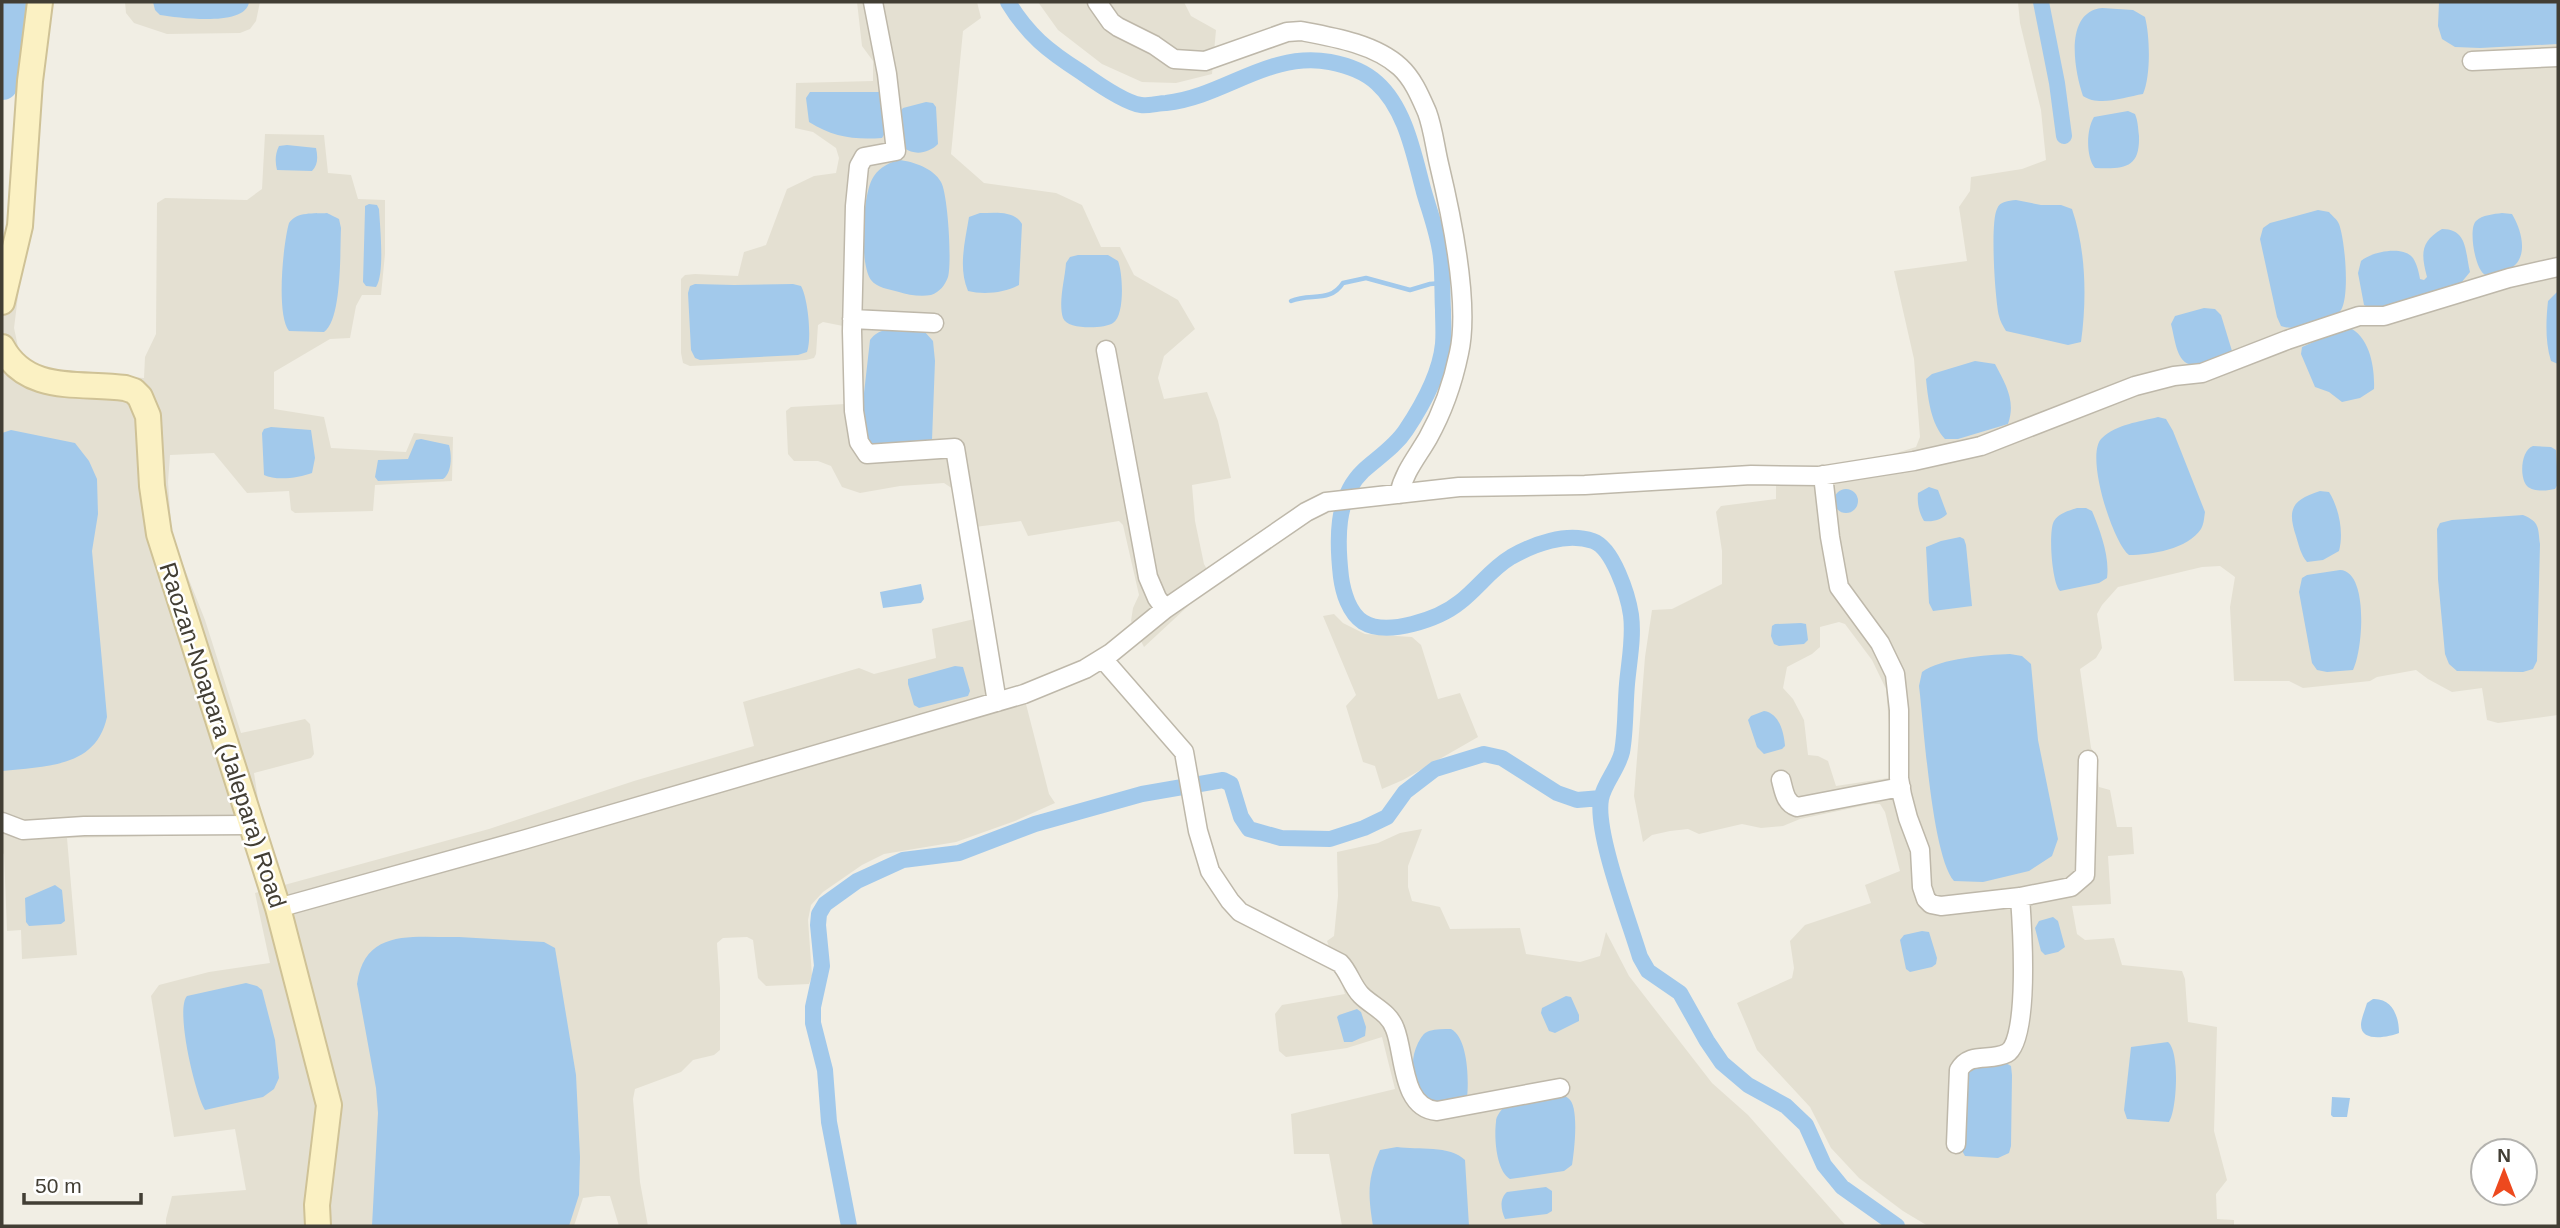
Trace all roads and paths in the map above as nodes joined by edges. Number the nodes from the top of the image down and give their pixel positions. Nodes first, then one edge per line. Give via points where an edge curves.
1 (40, 2) edge
2 (873, 2) edge
3 (1097, 2) edge
4 (2558, 57) edge
5 (2472, 61) dead end
6 (2558, 267) edge
7 (2, 302) edge
8 (852, 319) junction
9 (934, 323) dead end
10 (2, 347) edge
11 (1106, 350) dead end
12 (1823, 475) junction
13 (1399, 494) junction
14 (1165, 609) junction
15 (1102, 659) junction
16 (997, 702) junction
17 (2088, 760) dead end
18 (1781, 780) dead end
19 (1901, 787) junction
20 (2, 822) edge
21 (250, 825) junction
22 (2021, 897) junction
23 (278, 908) junction
24 (1560, 1088) dead end
25 (1956, 1144) dead end
26 (318, 1226) edge

1 - 7 main road via 20,226
2 - 8 street via 896,151 864,157 859,166
3 - 13 street via 1111,22 1174,59 1205,61 1301,31 1380,52 1415,86 1428,115 1450,214 1462,327 1452,384
4 - 5 street
6 - 12 street via 2384,316 2359,316 2202,373 2136,386 1981,446
8 - 9 street
8 - 16 street via 854,411 859,442 867,454 955,448
10 - 21 main road, Raozan-Noapara (Jalepara) Road via 27,375 60,383 125,388 144,403 159,534
11 - 14 street via 1148,577
12 - 13 street via 1459,487
12 - 19 street via 1839,587 1880,643 1895,674
13 - 14 street via 1326,502
14 - 15 street
15 - 16 street via 1059,681
15 - 24 street via 1184,752 1210,871 1230,901 1240,912 1340,963 1349,972 1358,993 1385,1012 1395,1028 1409,1086 1422,1106 1437,1111
16 - 23 street
17 - 22 street via 2085,875 2071,887
18 - 19 street via 1785,796 1797,807
19 - 22 street via 1920,850 1926,900 1941,906
20 - 21 street via 23,830
21 - 23 main road, Raozan-Noapara (Jalepara) Road
22 - 25 street via 2018,1038 2007,1053 1963,1063
23 - 26 main road, Raozan-Noapara (Jalepara) Road via 329,1105

